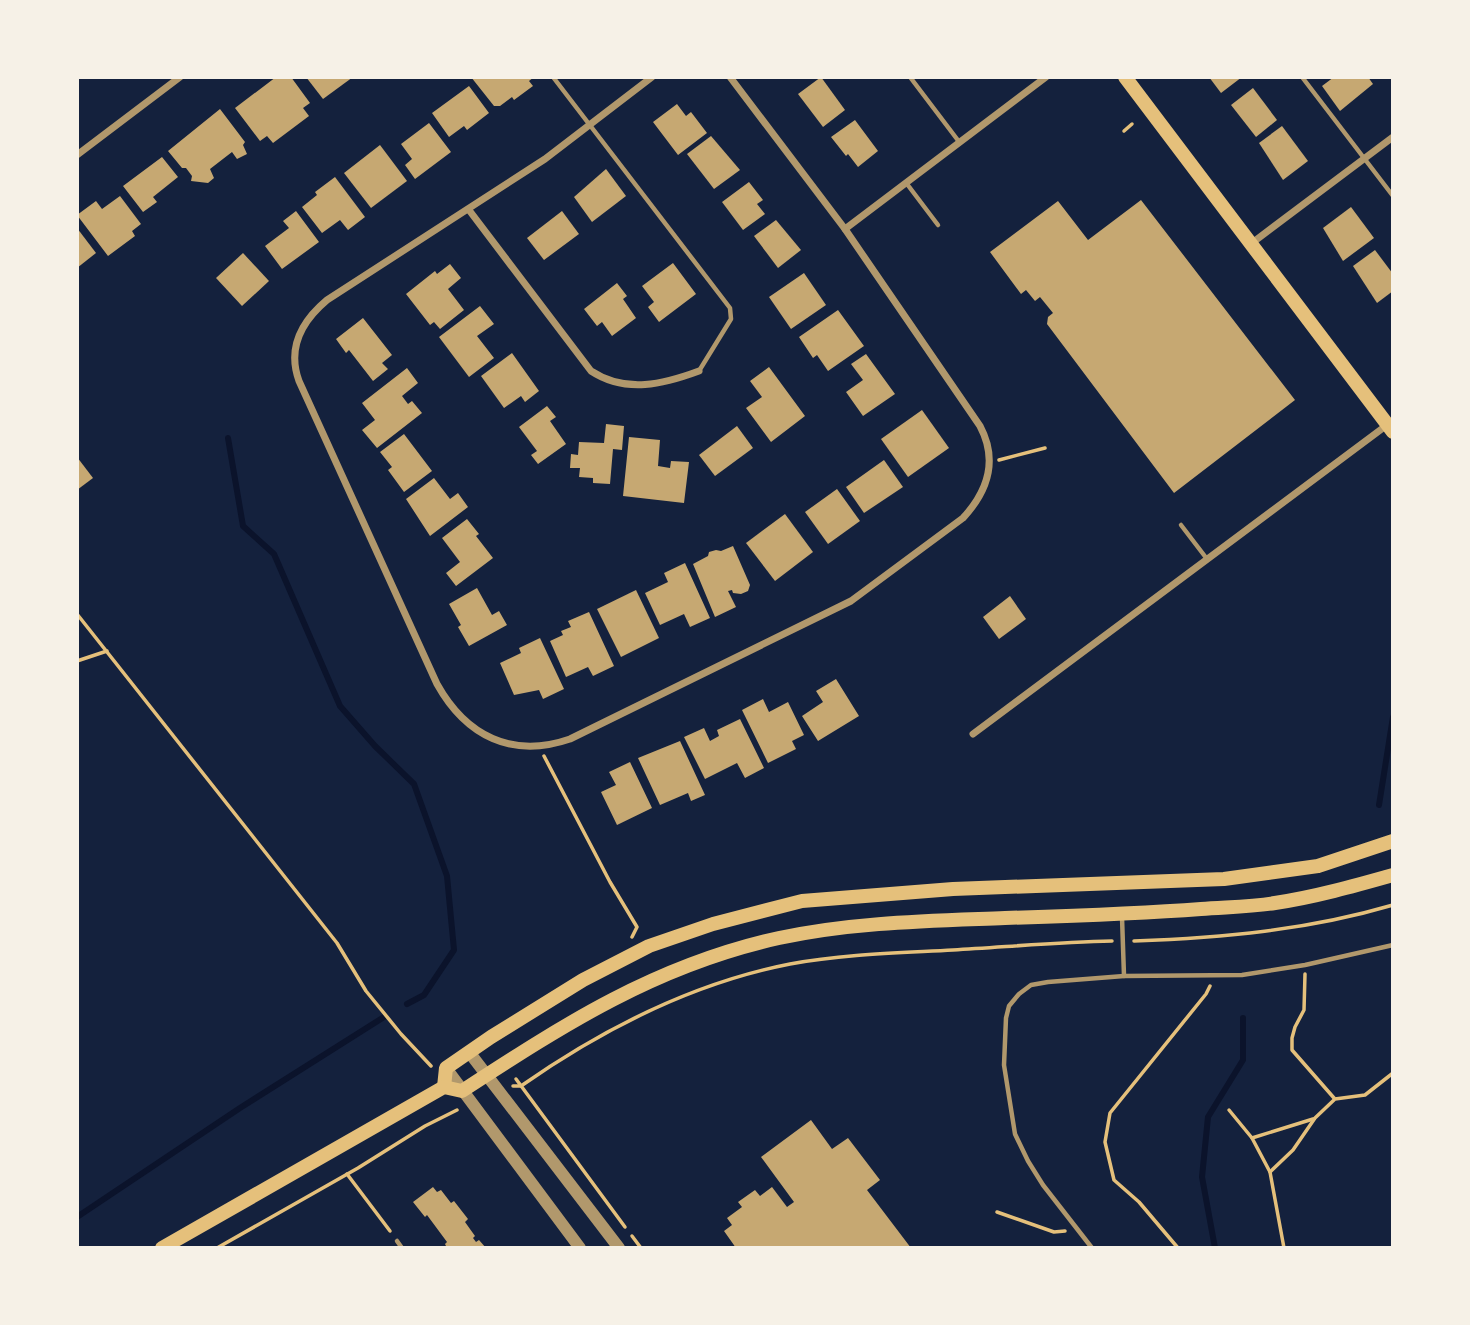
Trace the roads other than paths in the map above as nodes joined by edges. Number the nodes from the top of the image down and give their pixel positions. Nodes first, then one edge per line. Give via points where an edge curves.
1 (180, 77) edge
2 (553, 77) edge
3 (652, 77) edge
4 (730, 77) edge
5 (910, 77) edge
6 (1046, 77) edge
7 (1125, 77) edge
8 (1302, 77) edge
9 (590, 124) junction
10 (1393, 137) edge
11 (960, 143) junction
12 (77, 155) edge
13 (1365, 158) junction
14 (907, 184) junction
15 (1393, 196) edge
16 (469, 210) junction
17 (938, 225) dead end
18 (845, 229) junction
19 (1251, 243) junction
20 (699, 371) joint
21 (1390, 429) edge
22 (1181, 525) dead end
23 (1207, 559) junction
24 (973, 734) dead end
25 (1393, 841) edge
26 (1393, 875) edge
27 (1122, 915) junction
28 (1393, 945) edge
29 (1124, 976) junction
30 (469, 1052) junction
31 (439, 1069) junction
32 (486, 1076) junction
33 (444, 1087) junction
34 (462, 1091) junction
35 (397, 1241) road end
36 (162, 1248) edge
37 (402, 1248) edge
38 (580, 1248) edge
39 (619, 1248) edge
40 (1092, 1248) edge

1 - 12 street
2 - 9 lane
3 - 9 street
4 - 18 street
5 - 11 lane
6 - 11 street
7 - 19 main road
8 - 13 lane
9 - 16 street
9 - 20 lane via 730,308 731,319
10 - 13 street
11 - 14 street
13 - 15 lane
13 - 19 street
14 - 17 lane
14 - 18 street
16 - 18 street via 317,308 297,341 293,360 443,696 479,732 530,748 570,739 851,601 972,508 986,484 990,461 986,437
16 - 20 street via 591,371 611,381 664,384
19 - 21 main road
21 - 23 street
22 - 23 lane
23 - 24 street
25 - 30 main road via 1318,866 1224,879 953,889 802,901 649,946 583,980
26 - 27 main road via 1274,903
27 - 29 lane
27 - 32 main road via 895,922 778,938 724,952 621,994
28 - 29 lane via 1242,975
29 - 40 lane via 1031,985 1018,994 1006,1018 1004,1065 1015,1133 1043,1185
30 - 31 main road
30 - 32 street
31 - 33 main road
31 - 34 street
32 - 34 main road
32 - 39 street
33 - 34 main road
33 - 36 main road
34 - 38 street
35 - 37 lane

